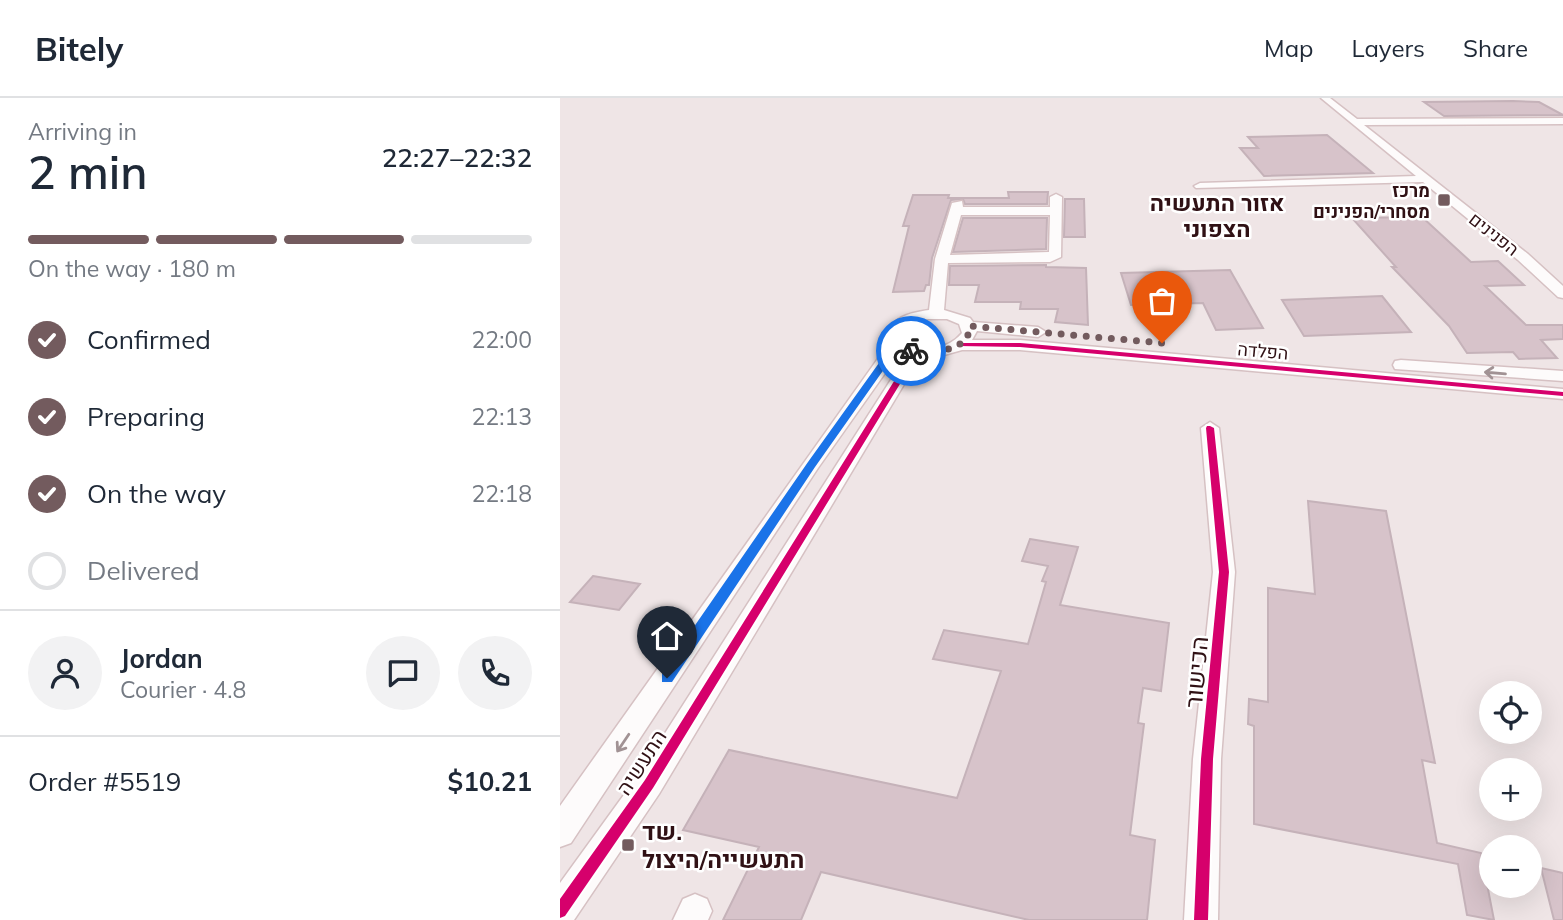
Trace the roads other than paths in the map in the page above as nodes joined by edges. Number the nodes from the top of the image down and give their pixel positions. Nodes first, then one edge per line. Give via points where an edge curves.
1 (1325, 98) edge
2 (1563, 121) edge
3 (1353, 122) junction
4 (1425, 179) junction
5 (1200, 186) dead end
6 (1056, 197) dead end
7 (1056, 211) junction
8 (942, 259) junction
9 (1563, 294) edge
10 (936, 314) junction
11 (970, 326) junction
12 (897, 344) junction
13 (960, 345) junction
14 (934, 352) junction
15 (1563, 376) edge
16 (1563, 394) edge
17 (1210, 428) dead end
18 (560, 832) edge
19 (560, 911) edge
20 (1201, 920) edge

1 - 3 street, הפנינים
2 - 3 street
3 - 4 street, הפנינים
4 - 5 street
4 - 9 street, הפנינים
6 - 7 street
7 - 8 street via 957,207
7 - 8 street via 1056,254 1050,258
8 - 10 street
10 - 11 street, הפלדה via 958,317
10 - 12 street, התעשיה via 902,323 894,334
11 - 13 street
15 -> 11 street, הפלדה
12 - 14 street via 912,351
12 -> 18 street, התעשיה
13 - 14 street, הפלדה
13 - 16 street, הפלדה via 1020,345
14 - 19 street, התעשיה via 900,378 649,784
17 - 20 street, הכישור via 1224,572 1207,759

